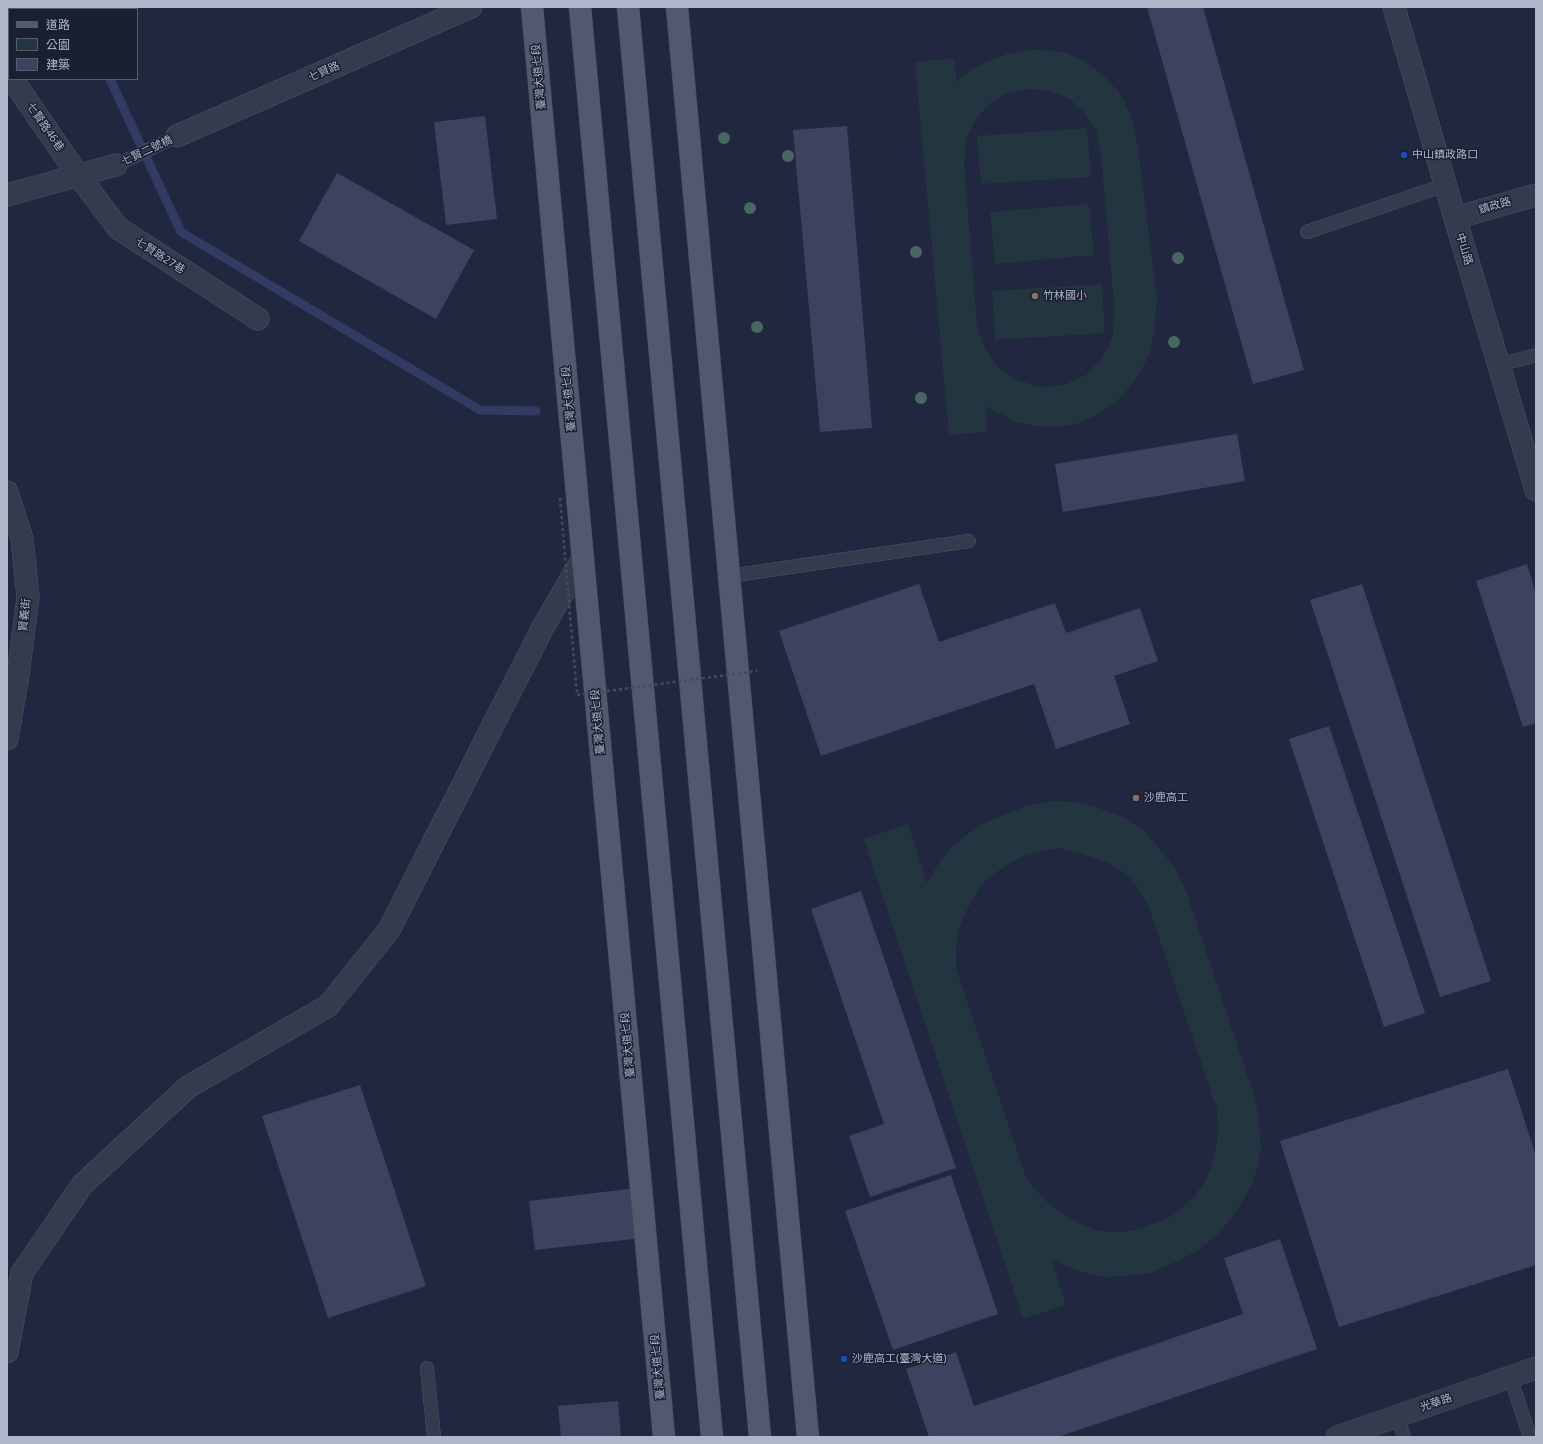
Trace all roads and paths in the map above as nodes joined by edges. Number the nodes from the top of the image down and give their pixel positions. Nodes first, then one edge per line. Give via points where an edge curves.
1 (471, 7) edge
2 (532, 7) edge
3 (580, 7) edge
4 (628, 7) edge
5 (676, 7) edge
6 (1394, 7) edge
7 (13, 80) edge
8 (177, 136) joint
9 (116, 165) joint
10 (78, 175) junction
11 (1445, 185) junction
12 (7, 195) edge
13 (1536, 195) edge
14 (1455, 218) junction
15 (1307, 232) dead end
16 (258, 319) dead end
17 (1536, 355) edge
18 (1499, 365) junction
19 (1536, 490) edge
20 (7, 492) edge
21 (560, 498) dead end
22 (968, 541) dead end
23 (583, 558) junction
24 (729, 576) junction
25 (757, 670) dead end
26 (7, 739) edge
27 (7, 1352) edge
28 (427, 1368) dead end
29 (1536, 1368) edge
30 (1510, 1376) junction
31 (1397, 1416) junction
32 (434, 1437) edge
33 (664, 1437) edge
34 (712, 1437) edge
35 (760, 1437) edge
36 (808, 1437) edge
37 (1337, 1437) edge
38 (1404, 1437) edge
39 (1530, 1437) edge

1 - 8 street, 七賢路
2 - 23 main road, 臺灣大道七段
3 - 34 main road
4 - 35 main road
5 - 24 main road
6 - 11 street, 中山路
7 - 10 street, 七賢路46巷
8 - 9 lane, 七賢二號橋
9 - 10 street
10 - 12 street
10 - 16 street, 七賢路27巷 via 118,228
11 - 14 street, 中山路
11 - 15 lane
13 - 14 street, 鎮政路
14 - 18 street, 中山路
17 - 18 lane
18 - 19 street, 中山路
20 - 26 street, 賢義街 via 22,539 28,597
21 - 25 path, bridge via 577,695
22 - 24 lane
23 - 27 street via 542,630 389,930 328,1006 188,1087 82,1185 22,1273
23 - 33 main road, 臺灣大道七段
24 - 36 main road
28 - 32 lane
29 - 30 street, 光華路
30 - 31 street, 光華路
30 - 39 lane
31 - 37 street, 光華路
31 - 38 lane

